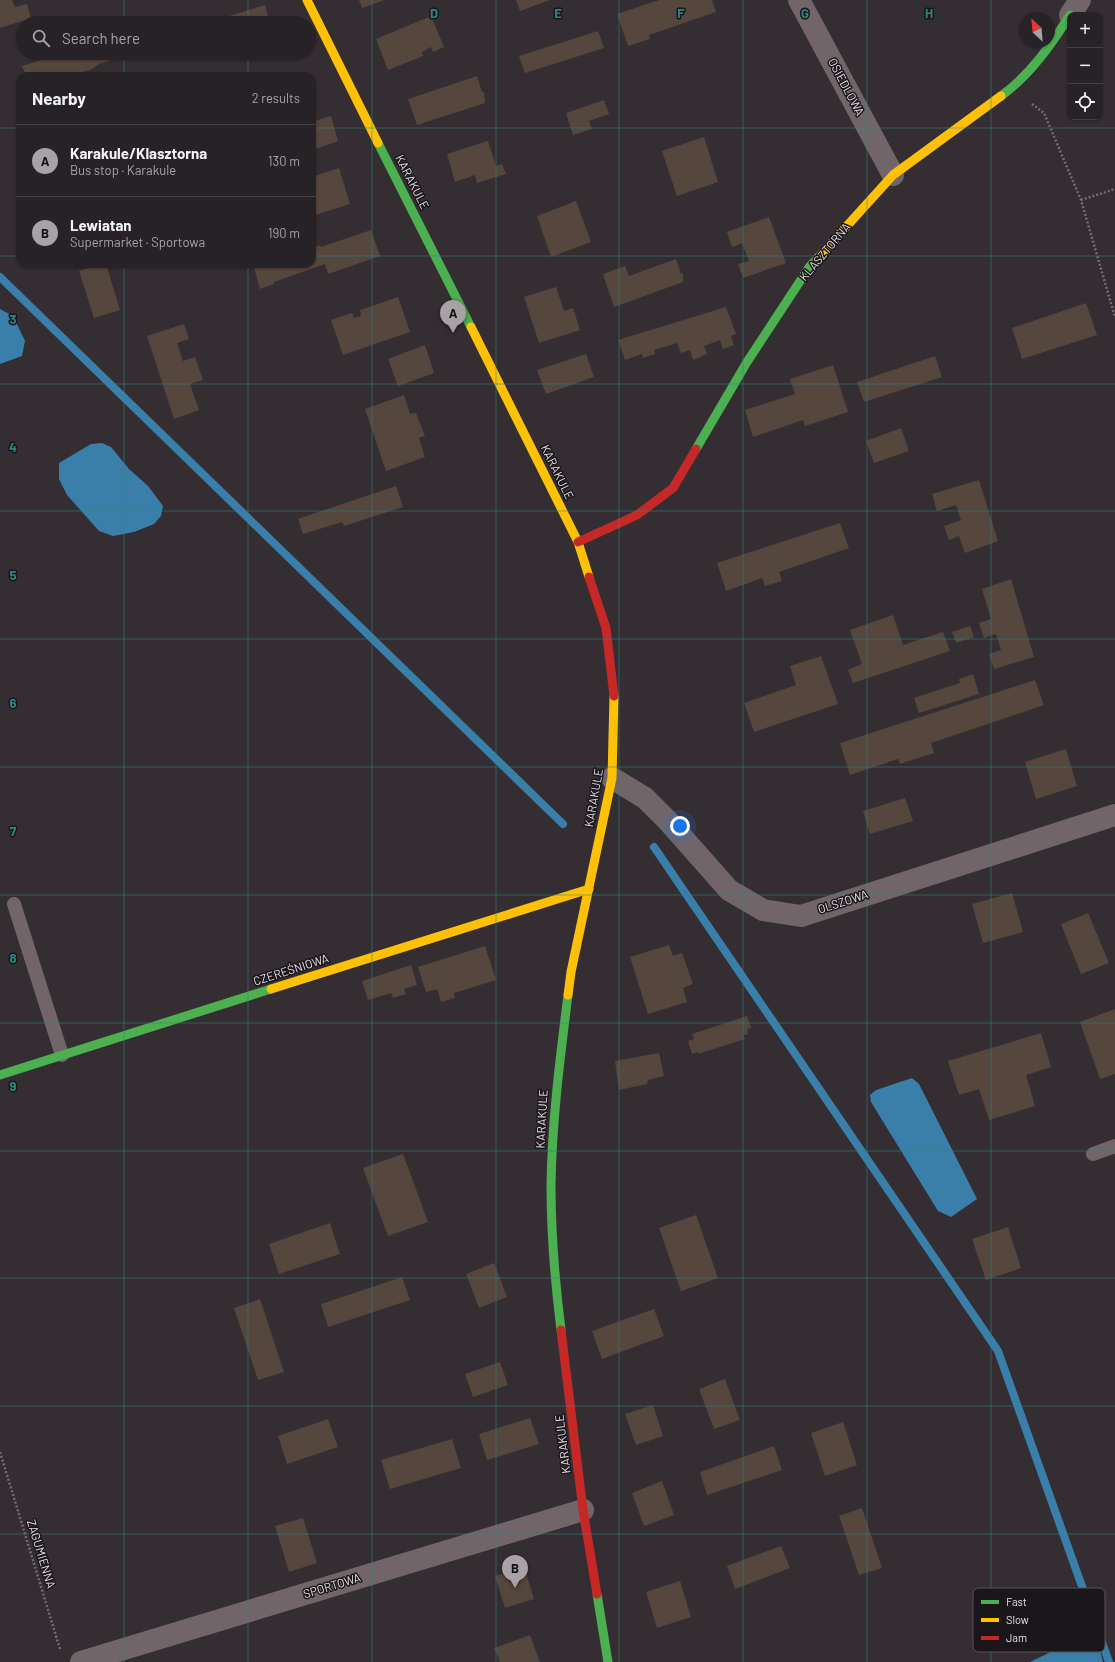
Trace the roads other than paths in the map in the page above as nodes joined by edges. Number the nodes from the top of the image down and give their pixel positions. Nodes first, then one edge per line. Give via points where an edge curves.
1 (307, 0) edge
2 (798, 0) edge
3 (1080, 0) edge
4 (1072, 12) edge
5 (315, 16) edge
6 (316, 18) edge
7 (1067, 20) edge
8 (893, 175) junction
9 (578, 542) junction
10 (612, 778) junction
11 (1115, 815) edge
12 (589, 888) junction
13 (14, 904) dead end
14 (62, 1055) junction
15 (0, 1075) edge
16 (1115, 1146) edge
17 (1093, 1154) dead end
18 (583, 1510) junction
19 (71, 1658) edge
20 (608, 1662) edge

1 - 5 street, KARAKULE
2 - 8 street, OSIEDLOWA
3 - 4 street, KLASZTORNA
6 - 9 street, KARAKULE
7 - 8 street, KLASZTORNA via 1046,51 1010,90
8 - 9 street, KLASZTORNA via 810,266 746,362 672,488 637,516
9 - 10 street, KARAKULE via 606,628 615,704
10 - 11 street, OLSZOWA via 645,798 729,890 762,910 801,916
10 - 12 street, KARAKULE
12 - 14 street, CZEREŚNIOWA
12 - 18 street, KARAKULE via 571,972 556,1087 551,1185 555,1278
13 - 14 lane
14 - 15 street, CZEREŚNIOWA
16 - 17 lane
18 - 19 street, SPORTOWA
18 - 20 street, KARAKULE

